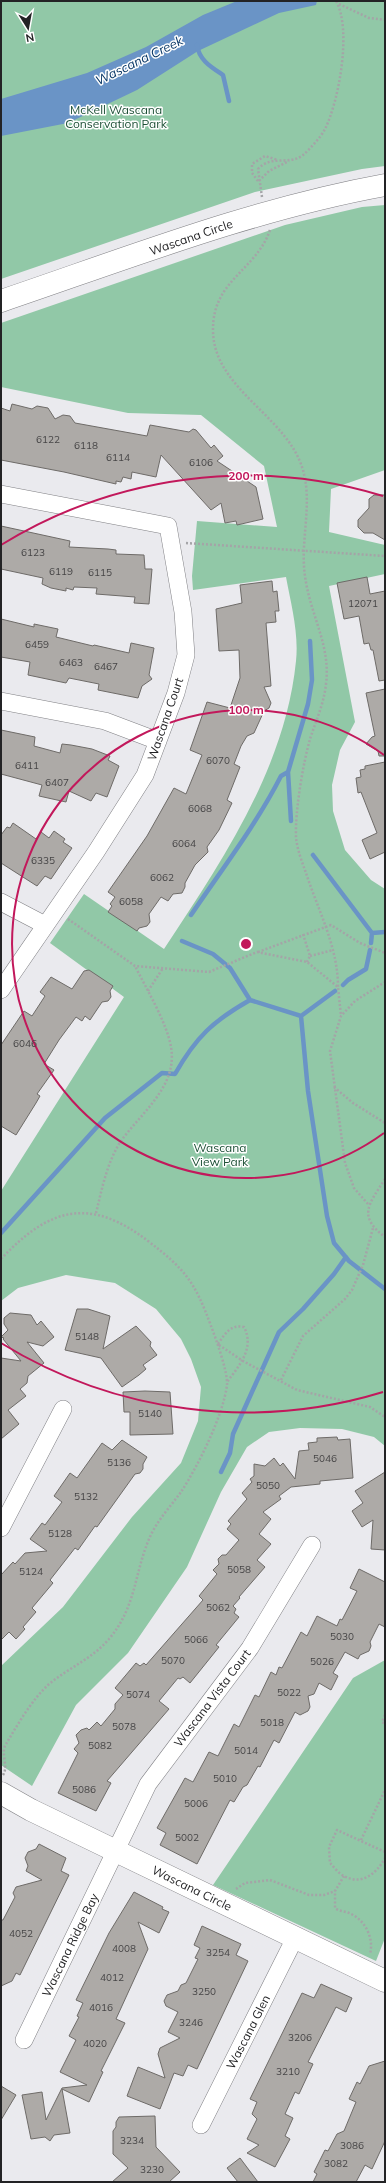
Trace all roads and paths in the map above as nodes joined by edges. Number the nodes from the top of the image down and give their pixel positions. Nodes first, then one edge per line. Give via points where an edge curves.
1 (337, 2) edge
2 (385, 20) edge
3 (279, 160) junction
4 (290, 160) junction
5 (258, 182) junction
6 (385, 185) edge
7 (261, 192) dead end
8 (271, 228) dead end
9 (1, 302) edge
10 (1, 494) edge
11 (170, 542) junction
12 (304, 551) junction
13 (385, 556) edge
14 (1, 701) edge
15 (158, 741) junction
16 (1, 902) edge
17 (56, 910) junction
18 (45, 925) junction
19 (325, 926) junction
20 (303, 934) junction
21 (333, 950) junction
22 (257, 952) junction
23 (385, 953) edge
24 (310, 956) junction
25 (307, 962) junction
26 (135, 966) junction
27 (164, 968) junction
28 (385, 982) edge
29 (338, 987) junction
30 (1, 990) edge
31 (148, 991) junction
32 (341, 1016) junction
33 (333, 1086) junction
34 (385, 1123) edge
35 (385, 1179) edge
36 (368, 1204) junction
37 (96, 1213) junction
38 (372, 1228) junction
39 (385, 1237) edge
40 (1, 1259) edge
41 (218, 1344) junction
42 (243, 1361) junction
43 (281, 1380) junction
44 (227, 1383) junction
45 (64, 1409) dead end
46 (385, 1417) edge
47 (1, 1528) edge
48 (312, 1545) dead end
49 (385, 1715) edge
50 (385, 1724) edge
51 (2, 1748) edge
52 (1, 1779) edge
53 (385, 1790) edge
54 (1, 1793) edge
55 (361, 1840) junction
56 (116, 1851) junction
57 (385, 1852) edge
58 (385, 1858) edge
59 (344, 1876) junction
60 (335, 1891) junction
61 (228, 1906) junction
62 (295, 1938) junction
63 (363, 1971) junction
64 (385, 1981) edge
65 (24, 2040) dead end
66 (201, 2126) dead end

1 - 2 path via 369,18
1 - 4 path via 343,20 340,84 324,130 302,155
3 - 4 path
3 - 5 path via 264,163 258,170
3 - 5 path via 265,156 255,161 251,167
4 - 5 path via 269,171
5 - 7 path
6 - 9 street, Wascana Circle via 332,194 266,211
8 - 12 path via 266,242 227,285 214,316 213,332 218,356 227,373 276,426 299,459 306,487
10 - 11 street, Wascana Court via 168,526
11 - 12 path
11 - 15 street, Wascana Court via 183,612 186,655 176,694
12 - 13 path
12 - 19 path via 304,575 310,607 324,643 328,670 325,697 304,766 296,837
14 - 15 street via 105,721
15 - 17 street, Wascana Court via 145,776
16 - 18 street
17 - 18 street, Wascana Court
17 - 26 path
18 - 30 street, Wascana Court
19 - 20 path
19 - 21 path
19 - 23 path via 331,925 360,943
20 - 22 path
20 - 24 path
21 - 24 path
21 - 29 path
22 - 25 path
22 - 27 path via 209,972
24 - 25 path
25 - 29 path
26 - 27 path
26 - 31 path
27 - 31 path
28 - 32 path via 355,1001
29 - 32 path
31 - 37 path via 168,1037 172,1058 170,1068 158,1097 121,1141 106,1174
32 - 33 path via 330,1051
33 - 34 path via 353,1103
33 - 36 path via 345,1163 354,1188
35 - 36 path
36 - 38 path
37 - 40 path via 71,1214 44,1222 16,1243
37 - 41 path via 113,1218 137,1232 171,1259 191,1281
38 - 39 path
38 - 43 path via 363,1265 345,1299 303,1336
41 - 42 path
41 - 42 path via 228,1330 238,1326 244,1327 248,1340
41 - 44 path
42 - 43 path
42 - 44 path
43 - 46 path via 297,1390 370,1408
44 - 51 path via 219,1413 190,1477 150,1537 131,1601 122,1621 96,1653 63,1674 39,1695
45 - 47 street
48 - 56 street, Wascana Vista Court via 250,1648 148,1784
49 - 50 path via 382,1722
51 - 52 path via 5,1771
53 - 55 path
54 - 56 street, Wascana Circle
55 - 57 path
55 - 59 path via 336,1830 329,1847 330,1863
56 - 61 street, Wascana Circle
56 - 65 street, Wascana Ridge Bay
58 - 59 path via 378,1871 360,1880
59 - 60 path
60 - 61 path via 324,1895 309,1895 270,1880 256,1880 238,1886
60 - 63 path via 335,1908 352,1914 366,1927 369,1935 371,1952
61 - 62 street, Wascana Circle
62 - 63 street, Wascana Circle
62 - 66 street, Wascana Glen
63 - 64 street, Wascana Circle

